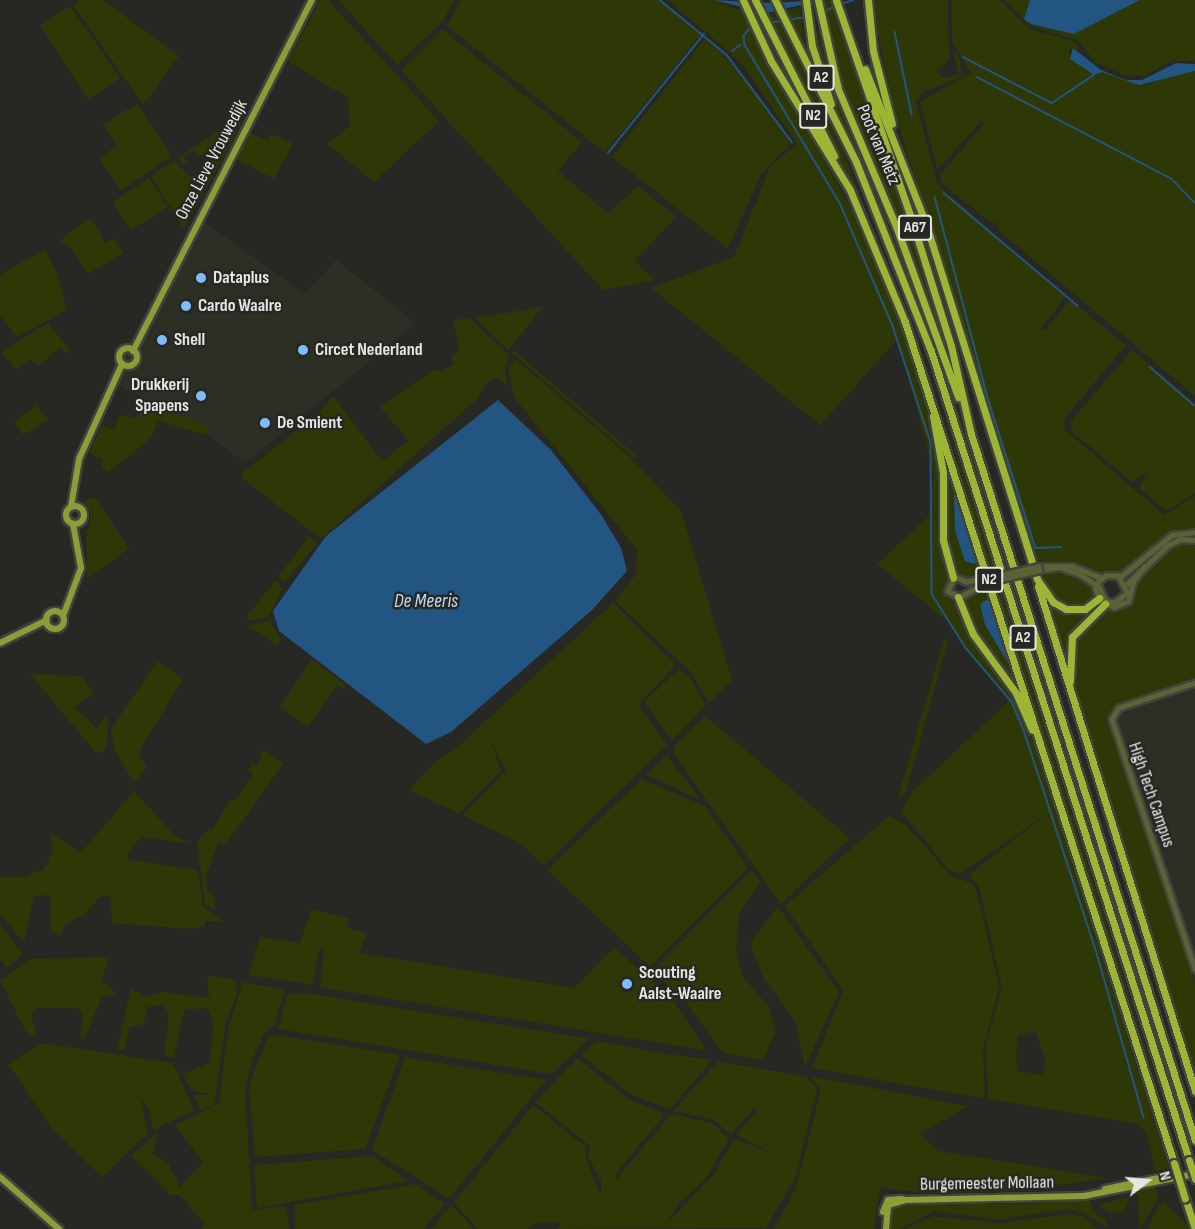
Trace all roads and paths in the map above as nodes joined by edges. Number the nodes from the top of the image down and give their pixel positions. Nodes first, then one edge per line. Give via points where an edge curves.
1 (312, 0) edge
2 (743, 0) edge
3 (755, 0) edge
4 (775, 0) edge
5 (806, 0) edge
6 (818, 0) edge
7 (836, 0) edge
8 (868, 0) edge
9 (845, 27) junction
10 (838, 123) junction
11 (897, 140) junction
12 (850, 190) junction
13 (131, 350) junction
14 (124, 365) junction
15 (931, 396) junction
16 (970, 434) junction
17 (74, 507) junction
18 (76, 524) junction
19 (1021, 530) junction
20 (1195, 532) edge
21 (1195, 540) edge
22 (1040, 568) junction
23 (1120, 577) junction
24 (953, 578) junction
25 (1102, 578) junction
26 (984, 581) junction
27 (966, 582) junction
28 (1097, 586) junction
29 (1129, 586) junction
30 (968, 590) junction
31 (957, 597) junction
32 (1099, 598) junction
33 (1107, 603) junction
34 (61, 614) junction
35 (48, 623) junction
36 (0, 643) edge
37 (1195, 683) edge
38 (1078, 718) junction
39 (1047, 763) junction
40 (1195, 969) edge
41 (1195, 1090) edge
42 (1195, 1140) edge
43 (1195, 1174) edge
44 (0, 1177) edge
45 (57, 1229) edge
46 (885, 1229) edge
47 (1195, 1229) edge

1 - 13 main road, Onze Lieve Vrouwedijk
2 - 12 highway via 759,38
3 - 12 highway, N2
4 - 10 highway
5 - 10 highway, Poot van Metz / A2 via 809,31
6 - 16 highway, Poot van Metz / A2 via 838,89 919,286
7 - 9 highway, A67
8 - 11 highway, Poot van Metz / N2 via 868,17
9 - 11 highway, N2
9 - 16 highway, A67 via 932,282
10 - 43 highway, A2, bridge via 931,351
11 - 19 highway, N2
12 - 15 highway, N2 via 883,264
13 - 14 main road via 120,353
13 - 14 main road via 136,360
14 - 17 main road via 79,459
15 - 24 highway, N2 via 943,473 943,540
15 - 39 highway, N2
16 - 42 highway, A2
17 - 18 main road via 84,516
17 - 18 main road via 66,516
18 - 34 main road via 81,568 73,599
19 - 32 highway, N2 via 1037,579 1053,602 1076,611
19 - 38 highway, N2
20 - 23 street via 1172,535
21 - 29 street via 1168,545
22 - 25 street via 1072,566
22 - 26 street, bridge
22 - 28 street via 1065,568
23 - 25 street
23 - 29 street
24 - 27 street
24 - 31 street via 948,591
25 - 28 street
26 - 27 street
26 - 30 street
27 - 30 street
28 - 32 street
28 - 33 street
29 - 33 street via 1125,604
30 - 31 street
31 - 39 highway, N2 via 973,634 1016,693
32 - 33 street
33 - 38 highway, N2 via 1083,621 1070,643 1068,666
34 - 35 main road via 51,613
34 - 35 main road via 60,627
35 - 36 main road
37 - 40 street, High Tech Campus via 1119,708 1112,719
38 - 41 highway, N2
39 - 47 highway, N2, bridge
43 - 46 main road, Burgemeester Mollaan via 1069,1197 905,1200 887,1208
44 - 45 main road

